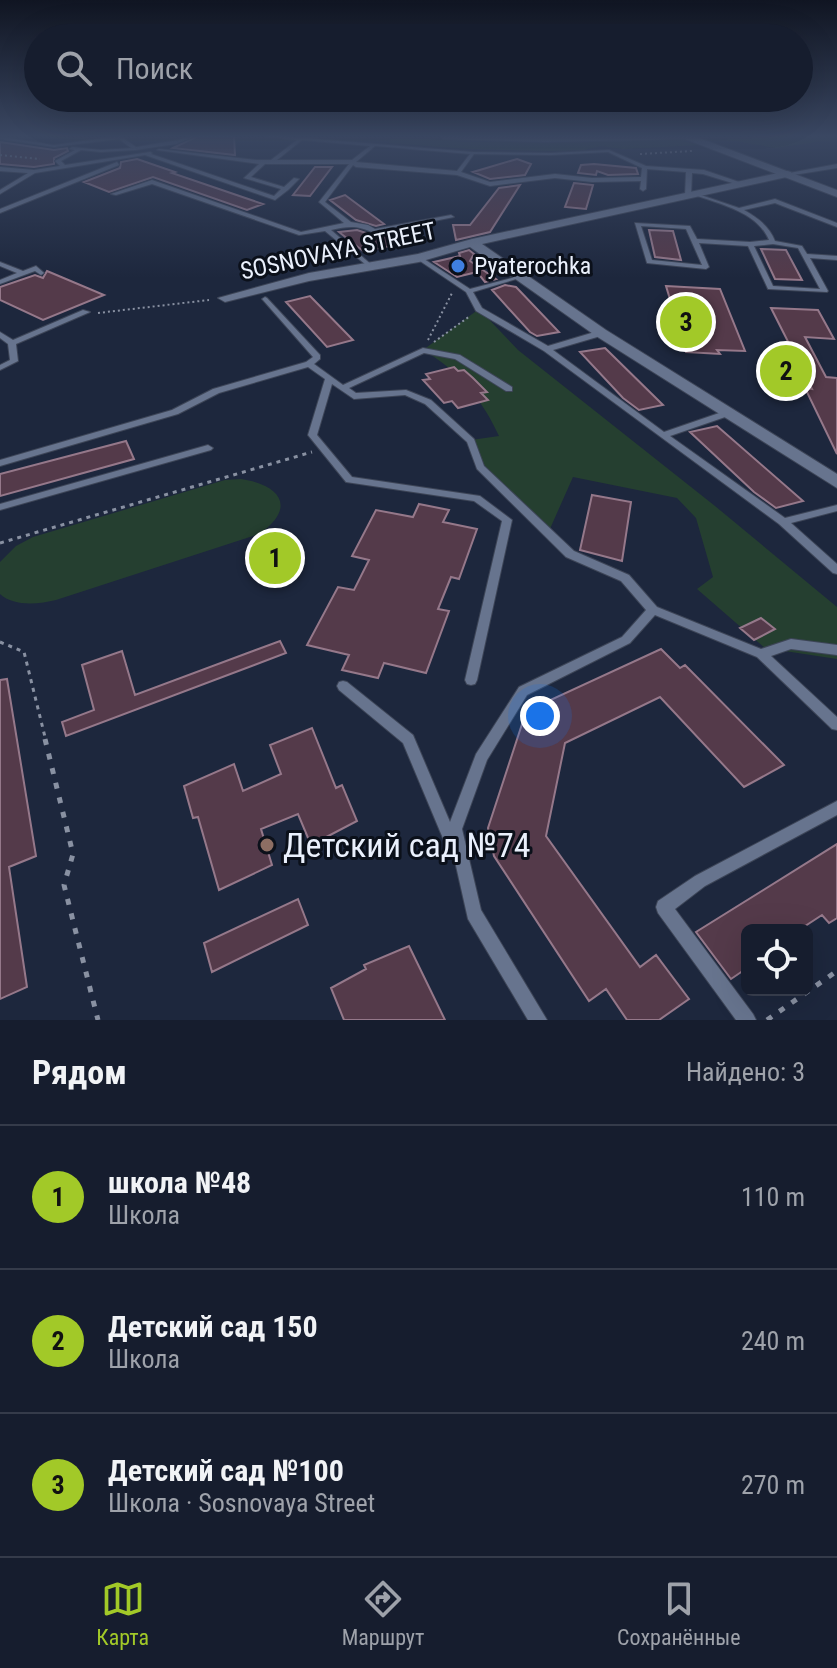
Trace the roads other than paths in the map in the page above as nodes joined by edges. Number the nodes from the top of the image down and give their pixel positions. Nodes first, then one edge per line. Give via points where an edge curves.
1 (69, 184) edge
2 (147, 184) edge
3 (157, 184) edge
4 (231, 184) edge
5 (267, 184) edge
6 (291, 184) edge
7 (336, 184) edge
8 (644, 184) edge
9 (691, 184) edge
10 (742, 184) edge
11 (811, 184) edge
12 (286, 189) junction
13 (643, 189) dead end
14 (114, 194) dead end
15 (837, 194) edge
16 (692, 195) junction
17 (737, 210) junction
18 (0, 211) edge
19 (451, 217) dead end
20 (349, 224) junction
21 (837, 225) edge
22 (326, 229) junction
23 (695, 241) junction
24 (773, 242) junction
25 (472, 243) junction
26 (750, 244) junction
27 (805, 256) junction
28 (419, 258) junction
29 (837, 258) edge
30 (0, 264) edge
31 (371, 267) junction
32 (23, 273) junction
33 (41, 273) dead end
34 (521, 276) junction
35 (0, 282) edge
36 (469, 291) junction
37 (225, 298) road end
38 (265, 299) dead end
39 (82, 314) road end
40 (601, 333) junction
41 (0, 334) edge
42 (12, 343) junction
43 (547, 349) junction
44 (309, 364) junction
45 (0, 368) edge
46 (330, 378) junction
47 (343, 388) junction
48 (509, 389) dead end
49 (728, 413) junction
50 (663, 435) junction
51 (208, 448) dead end
52 (0, 463) edge
53 (837, 482) edge
54 (0, 507) edge
55 (837, 508) edge
56 (783, 522) junction
57 (837, 570) edge
58 (653, 610) junction
59 (837, 650) edge
60 (761, 654) junction
61 (471, 680) dead end
62 (343, 686) dead end
63 (837, 725) edge
64 (837, 808) edge
65 (465, 874) junction
66 (538, 1020) edge
67 (747, 1020) edge

1 - 18 lane
2 - 14 lane
3 - 22 lane via 301,234
4 - 12 lane via 275,198
5 - 12 lane
6 - 12 lane
7 - 20 lane via 322,202
8 - 13 lane
9 - 16 lane
10 - 16 street, SOSNOVAYA STREET
11 - 15 street
16 - 17 lane
16 - 25 street, SOSNOVAYA STREET
17 - 21 lane via 775,201
17 - 24 lane via 771,232
19 - 20 lane via 374,231
20 - 22 lane
22 - 31 lane
23 - 23 lane via 706,267 649,262 637,224 688,227
23 - 26 lane
24 - 26 lane
24 - 27 lane via 800,247
25 - 28 street, SOSNOVAYA STREET
25 - 34 street
26 - 27 lane via 770,288 825,291
27 - 29 lane
28 - 31 street, SOSNOVAYA STREET
28 - 36 lane
30 - 32 lane
31 - 37 street, SOSNOVAYA STREET
32 - 33 lane via 36,268
32 - 35 lane
34 - 36 lane
34 - 40 street
36 - 43 lane via 479,309
38 - 44 lane via 317,357
39 - 42 lane
40 - 43 lane
40 - 49 street
41 - 42 lane
42 - 45 lane via 14,361
43 - 50 lane
44 - 46 lane
44 - 52 lane via 216,391 175,412
46 - 47 lane
46 - 61 lane via 312,435 349,480 477,498 507,520
47 - 48 lane via 423,350 457,357
47 - 58 lane via 354,396 406,392 428,402 471,441 480,467 570,554 625,578
49 - 50 lane
49 - 53 street
50 - 56 lane
51 - 54 lane
55 - 56 lane
56 - 57 lane
58 - 60 lane
58 - 65 lane via 626,640 523,691 481,758 455,829
59 - 60 lane via 791,644
60 - 63 lane
62 - 65 lane via 408,739
64 - 67 lane via 700,881 664,907
65 - 66 lane via 474,913

